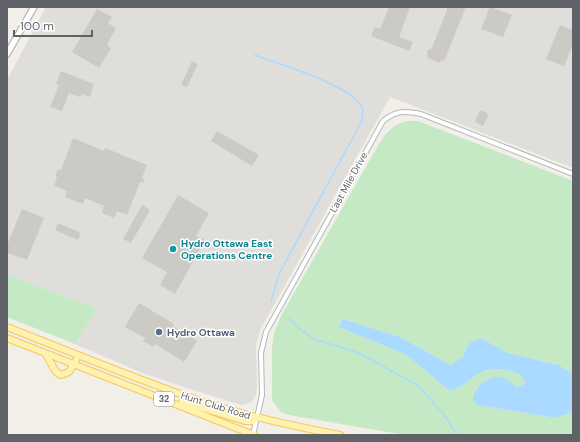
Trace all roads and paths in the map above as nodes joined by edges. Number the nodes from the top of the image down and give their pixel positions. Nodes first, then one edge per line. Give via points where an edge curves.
1 (34, 7) edge
2 (7, 54) edge
3 (573, 174) edge
4 (7, 327) edge
5 (7, 338) edge
6 (43, 352) junction
7 (78, 355) junction
8 (74, 364) junction
9 (140, 390) junction
10 (258, 417) junction
11 (253, 435) edge
12 (340, 435) edge

1 - 2 main road
3 - 10 street, Last Mile Drive via 421,114 405,111 393,113 383,121 374,136 266,332 261,353 263,384
4 - 7 main road, Hunt Club Road / 32
5 - 6 main road, Hunt Club Road / 32
6 - 8 main road, Hunt Club Road / 32
6 - 8 main road via 56,372 61,375 67,374
7 - 8 main road
7 - 10 main road, Hunt Club Road / 32 via 212,405
8 - 9 main road, Hunt Club Road / 32
9 - 10 main road via 245,421 252,421
9 - 11 main road, Hunt Club Road / 32
10 - 11 street, Last Mile Drive
10 - 12 main road, Hunt Club Road / 32

